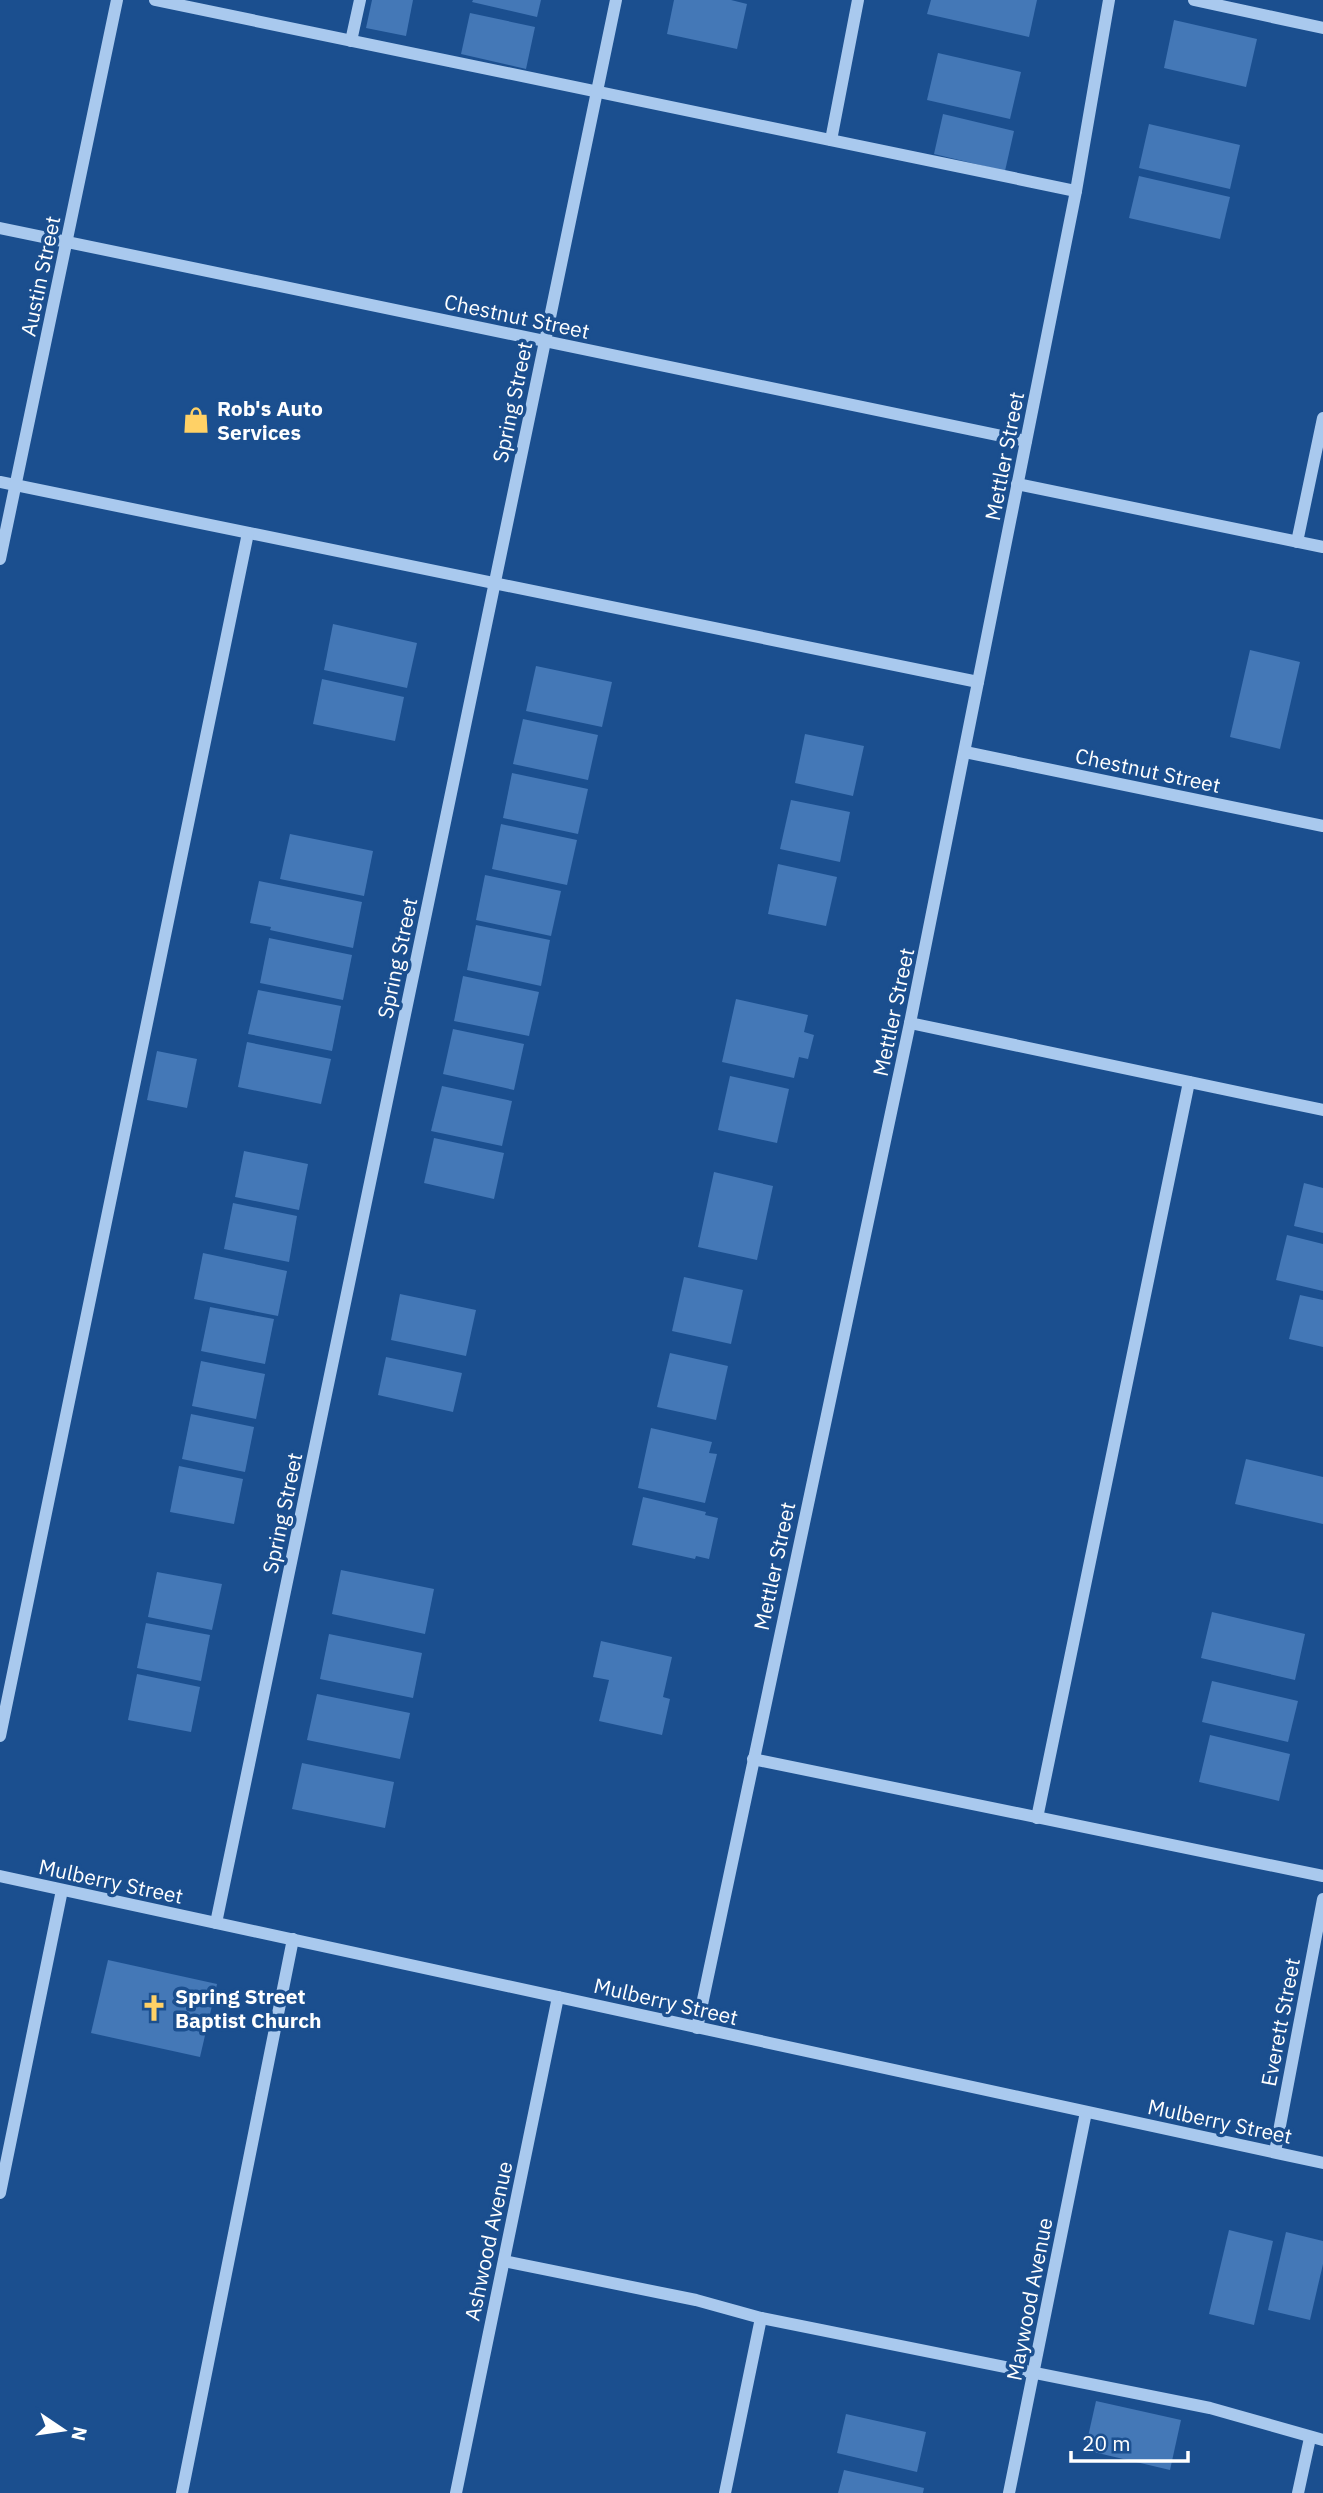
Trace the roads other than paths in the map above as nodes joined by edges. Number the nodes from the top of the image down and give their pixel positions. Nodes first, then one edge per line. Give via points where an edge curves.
1 (117, 0) edge
2 (155, 0) edge
3 (360, 0) edge
4 (616, 0) edge
5 (858, 0) edge
6 (1109, 0) edge
7 (1194, 0) edge
8 (1323, 28) edge
9 (351, 41) junction
10 (597, 92) junction
11 (831, 141) junction
12 (1076, 191) junction
13 (0, 228) edge
14 (66, 242) junction
15 (545, 341) junction
16 (1323, 418) edge
17 (1026, 441) junction
18 (0, 482) edge
19 (1017, 484) junction
20 (15, 485) junction
21 (248, 533) junction
22 (1297, 542) junction
23 (1323, 547) edge
24 (0, 559) edge
25 (495, 584) junction
26 (978, 682) junction
27 (965, 752) junction
28 (1323, 825) edge
29 (910, 1023) junction
30 (1189, 1082) junction
31 (1323, 1110) edge
32 (0, 1736) edge
33 (752, 1759) junction
34 (1037, 1818) junction
35 (0, 1876) edge
36 (1323, 1876) edge
37 (62, 1889) junction
38 (1323, 1899) edge
39 (216, 1923) junction
40 (293, 1939) junction
41 (558, 1997) junction
42 (697, 2028) junction
43 (1086, 2112) junction
44 (1275, 2152) junction
45 (1323, 2163) edge
46 (0, 2193) edge
47 (504, 2261) junction
48 (761, 2318) junction
49 (1033, 2374) junction
50 (1310, 2438) junction
51 (1323, 2440) edge
52 (181, 2493) edge
53 (456, 2493) edge
54 (725, 2493) edge
55 (1009, 2493) edge
56 (1298, 2493) edge

1 - 14 street, Austin Street
2 - 9 street
3 - 9 street
4 - 10 street, Spring Street
5 - 11 street
6 - 12 street, Mettler Street
7 - 8 street
9 - 10 street
10 - 11 street
10 - 15 street, Spring Street
11 - 12 street
12 - 17 street, Mettler Street
13 - 14 street, Chestnut Street
14 - 15 street, Chestnut Street
14 - 20 street, Austin Street
15 - 17 street, Chestnut Street
15 - 25 street, Spring Street
16 - 22 street
17 - 19 street, Mettler Street
18 - 20 street
19 - 22 street
19 - 26 street, Mettler Street
20 - 21 street
20 - 24 street, Austin Street
21 - 25 street
21 - 32 street
22 - 23 street
25 - 26 street
25 - 39 street, Spring Street
26 - 27 street, Mettler Street
27 - 28 street, Chestnut Street
27 - 29 street, Mettler Street
29 - 30 street
29 - 33 street, Mettler Street
30 - 31 street
30 - 34 street
33 - 34 street
33 - 42 street, Mettler Street
34 - 36 street
35 - 37 street, Mulberry Street
37 - 39 street, Mulberry Street
37 - 46 street
38 - 44 street, Everett Street
39 - 40 street, Mulberry Street
40 - 41 street, Mulberry Street
40 - 52 street
41 - 42 street, Mulberry Street
41 - 47 street, Ashwood Avenue
42 - 43 street, Mulberry Street
43 - 44 street, Mulberry Street
43 - 49 street, Maywood Avenue
44 - 45 street, Mulberry Street
47 - 48 street
47 - 53 street, Ashwood Avenue
48 - 49 street
48 - 54 street
49 - 50 street via 1210,2408
49 - 55 street, Maywood Avenue
50 - 51 street
50 - 56 street

